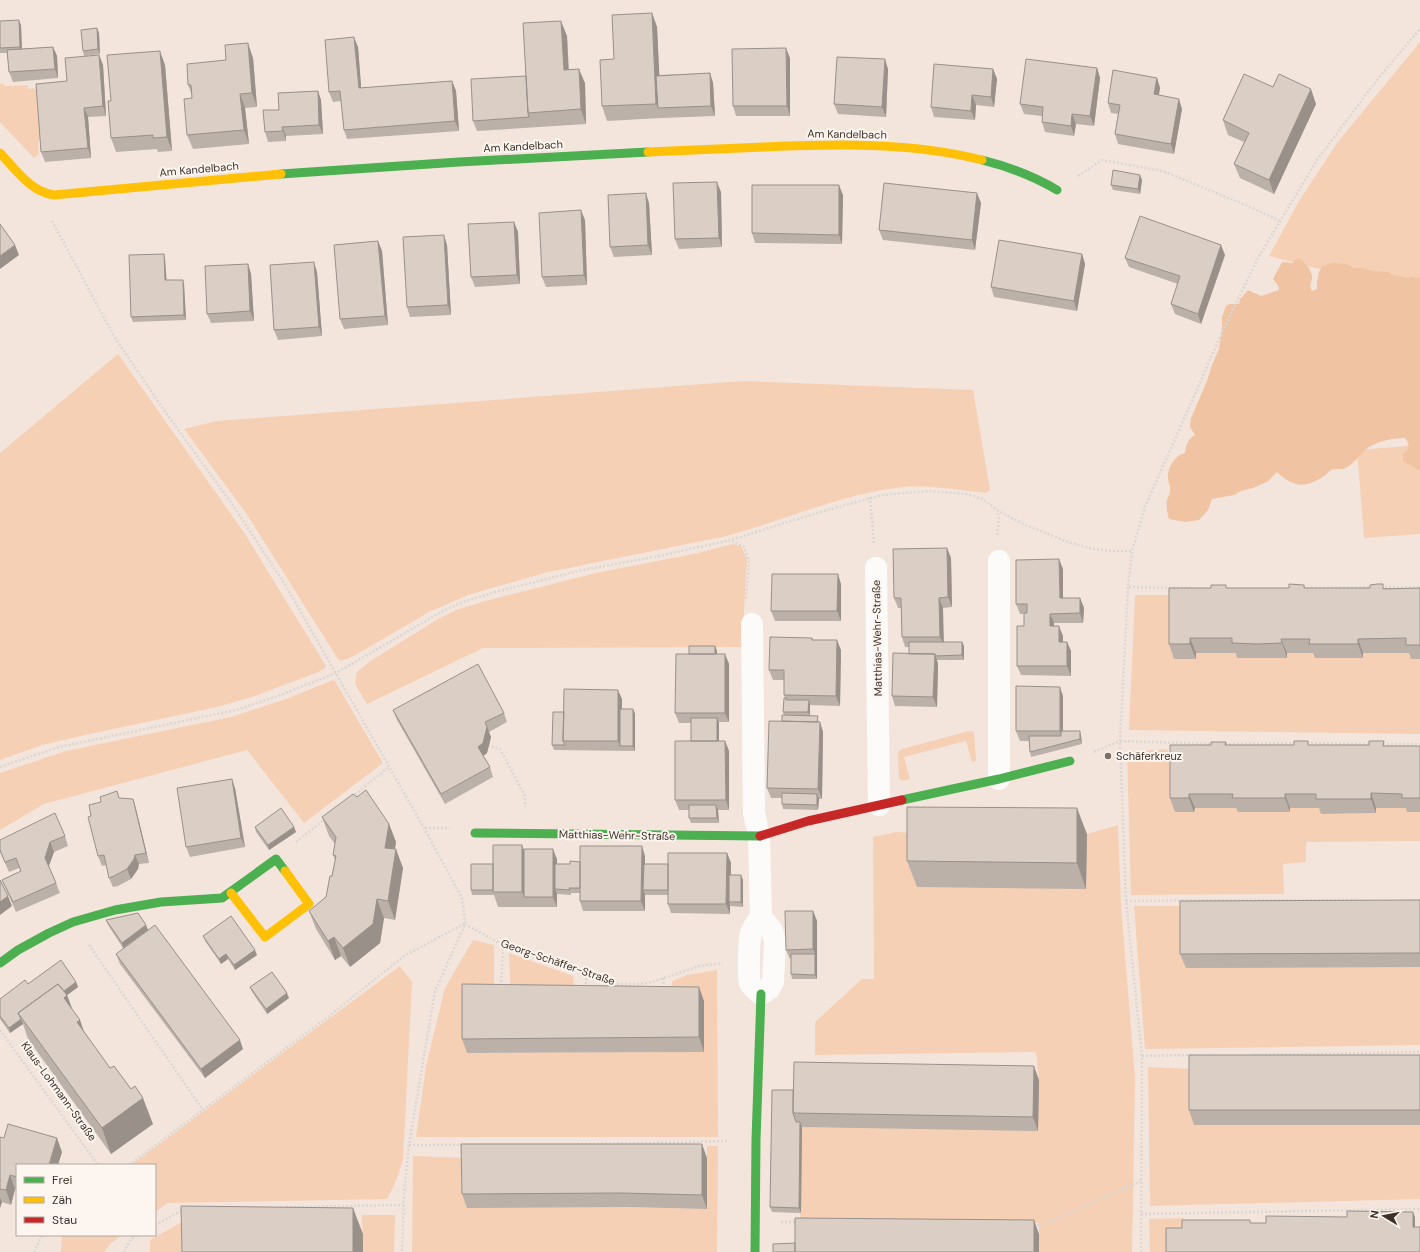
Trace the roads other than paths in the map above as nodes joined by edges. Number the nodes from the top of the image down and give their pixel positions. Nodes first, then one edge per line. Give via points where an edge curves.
1 (0, 153) edge
2 (1057, 190) road end
3 (999, 561) dead end
4 (876, 568) road end
5 (752, 624) road end
6 (1070, 761) road end
7 (999, 779) junction
8 (879, 805) junction
9 (476, 833) dead end
10 (759, 836) junction
11 (231, 893) junction
12 (761, 917) junction
13 (0, 963) edge
14 (761, 994) junction
15 (755, 1252) edge

1 - 2 street, Am Kandelbach via 35,189 54,195 281,174 621,153 802,146 894,147 941,151 979,158 1007,167 1032,176
3 - 7 street
4 - 8 street, Matthias-Wehr-Straße
5 - 10 street via 754,812
6 - 7 street, Matthias-Wehr-Straße
7 - 8 street, Matthias-Wehr-Straße
8 - 10 street, Matthias-Wehr-Straße via 808,821
9 - 10 street, Matthias-Wehr-Straße
10 - 12 street
11 - 11 street via 276,859 309,904 265,937
11 - 13 street via 222,898 161,902 122,908 73,922 18,950
12 - 14 street via 751,934 749,966 750,982
12 - 14 street via 772,930 775,942 773,982 769,989
14 - 15 street

